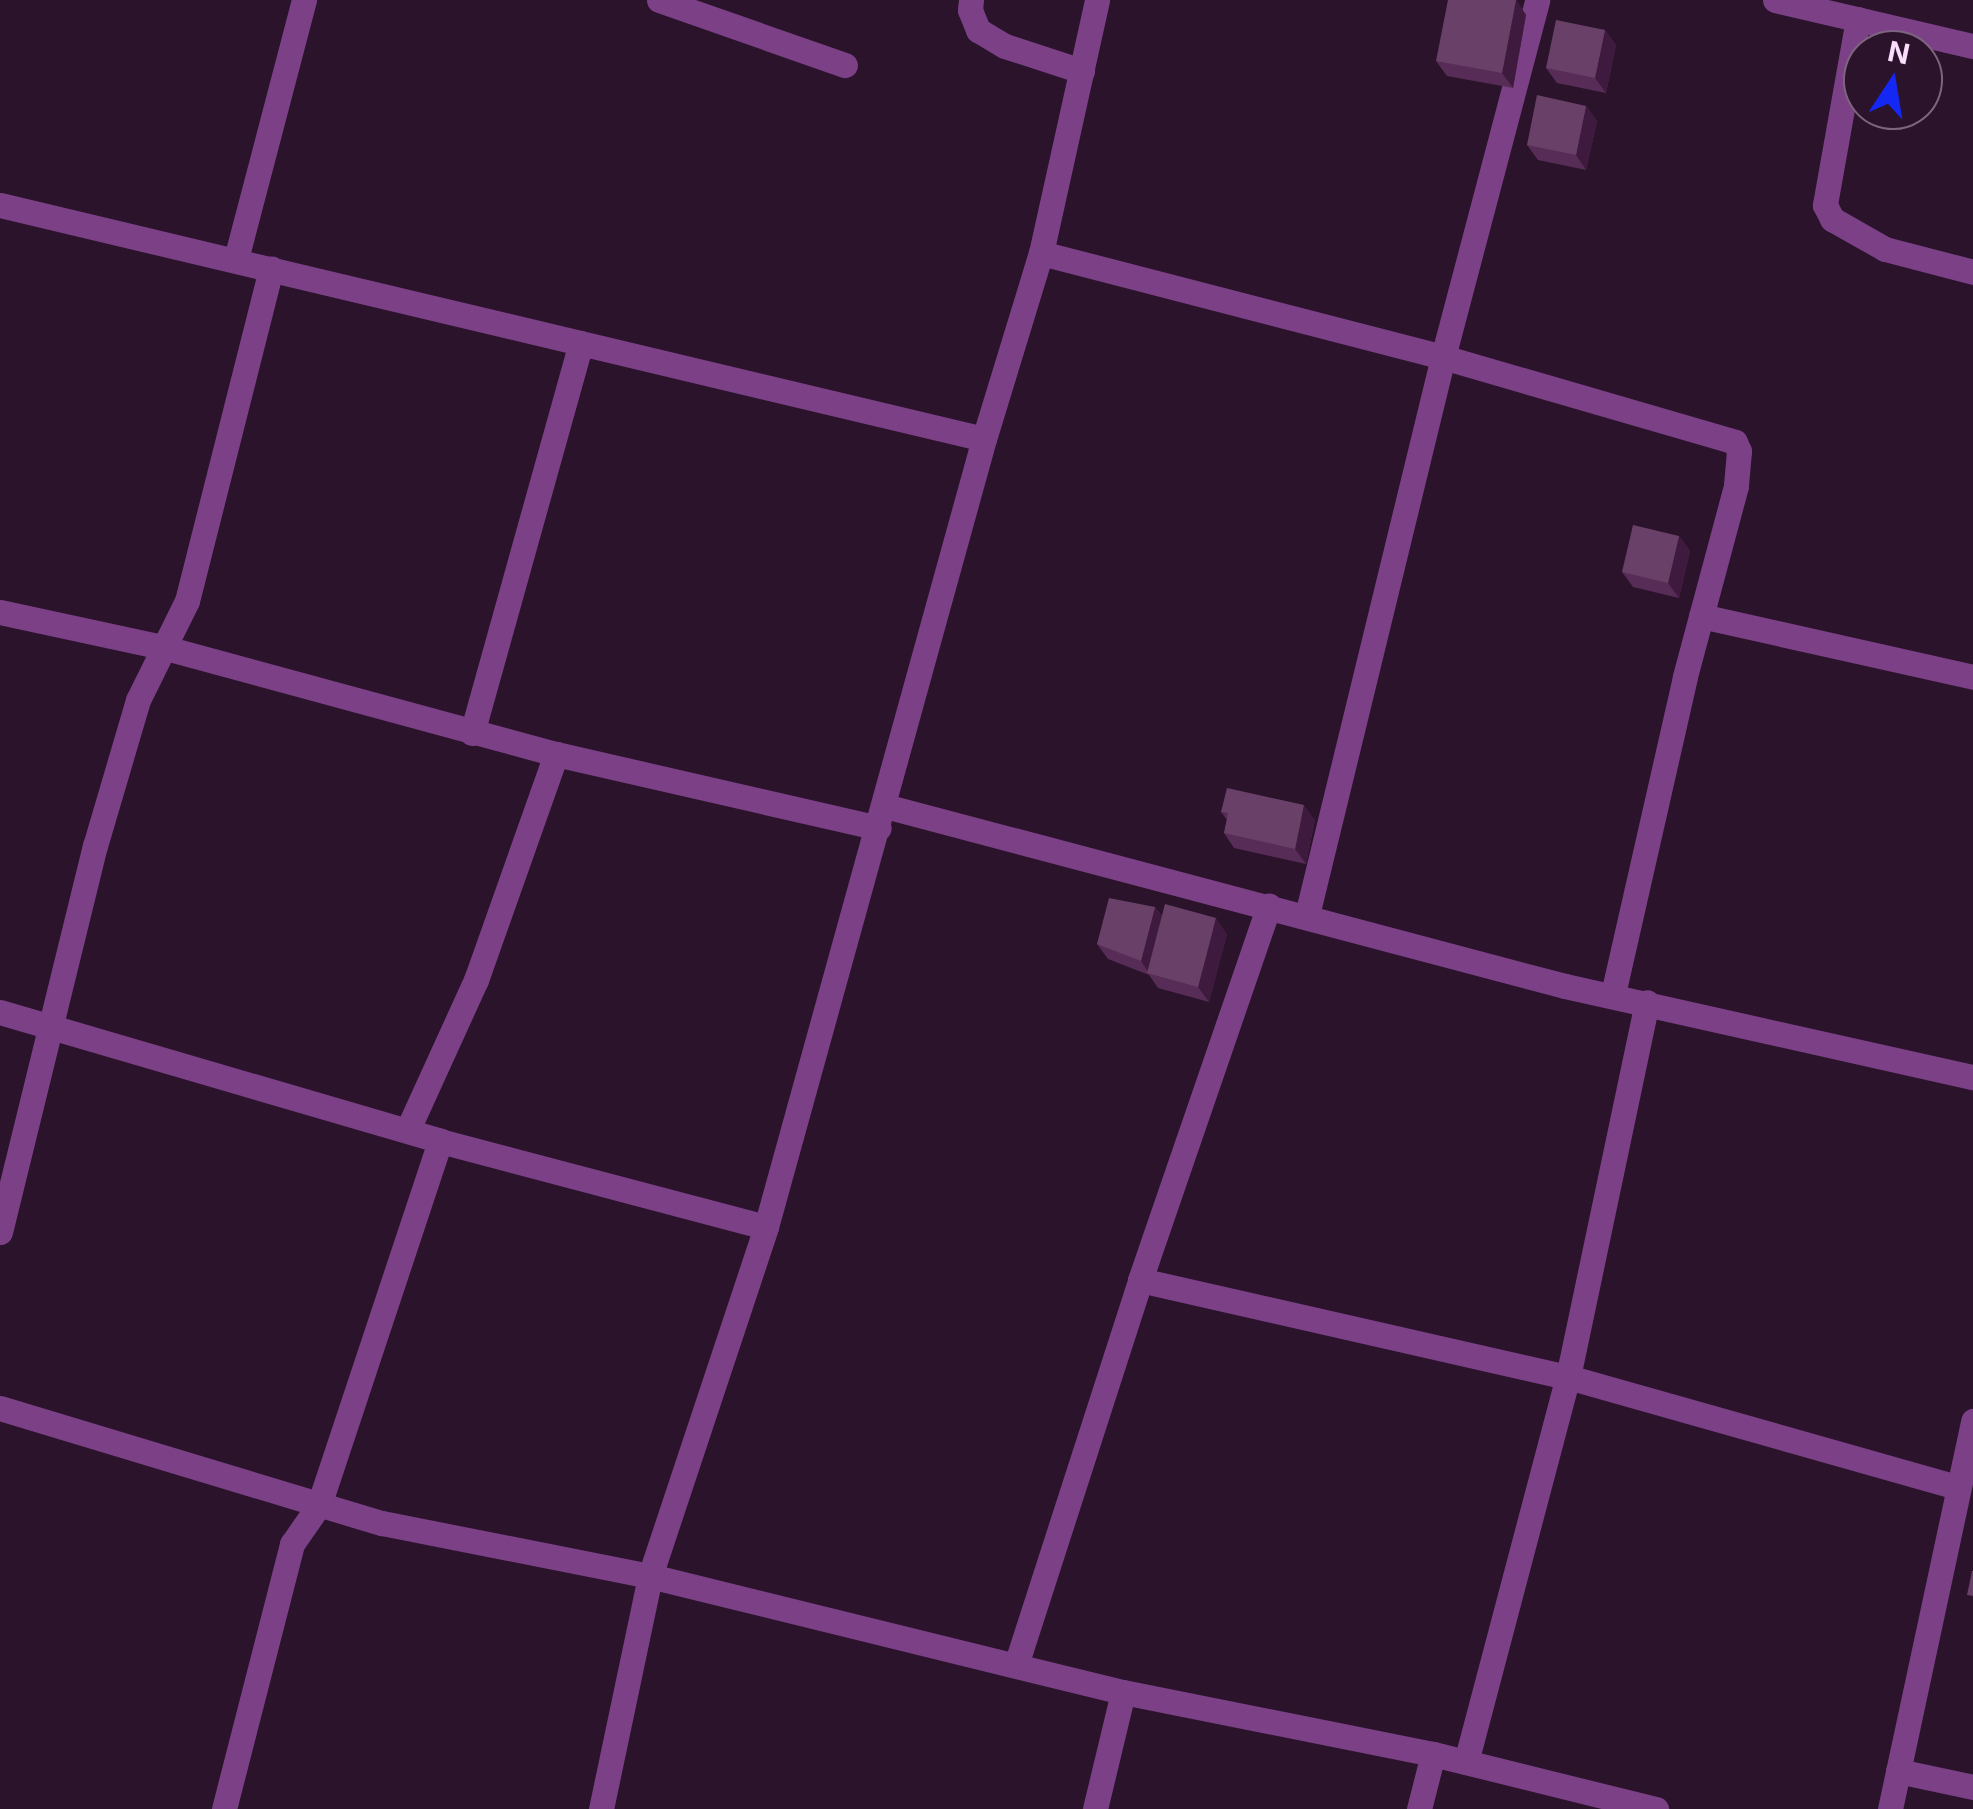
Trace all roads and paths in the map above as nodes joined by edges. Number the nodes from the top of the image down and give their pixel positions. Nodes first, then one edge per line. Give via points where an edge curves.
1 (304, 0) edge
2 (659, 0) edge
3 (971, 0) edge
4 (1097, 0) edge
5 (1538, 0) edge
6 (1774, 0) edge
7 (1858, 19) junction
8 (1973, 46) edge
9 (845, 65) dead end
10 (1082, 71) junction
11 (0, 206) edge
12 (1041, 254) junction
13 (236, 259) junction
14 (271, 268) junction
15 (1973, 272) edge
16 (581, 343) junction
17 (1443, 357) junction
18 (984, 439) junction
19 (0, 612) edge
20 (1701, 616) junction
21 (162, 648) junction
22 (1973, 678) edge
23 (472, 733) junction
24 (556, 754) junction
25 (882, 817) junction
26 (1269, 906) junction
27 (1307, 915) junction
28 (1612, 994) junction
29 (1647, 1002) junction
30 (0, 1012) edge
31 (53, 1026) junction
32 (1973, 1077) edge
33 (408, 1130) junction
34 (440, 1141) junction
35 (766, 1228) junction
36 (0, 1232) edge
37 (1140, 1280) junction
38 (1568, 1377) junction
39 (1, 1410) edge
40 (1973, 1421) edge
41 (1958, 1487) junction
42 (319, 1505) junction
43 (650, 1576) junction
44 (1016, 1665) junction
45 (1123, 1692) junction
46 (1433, 1754) junction
47 (1466, 1762) junction
48 (1898, 1771) junction
49 (1973, 1787) edge
50 (224, 1809) edge
51 (601, 1809) edge
52 (1095, 1809) edge
53 (1419, 1809) edge
54 (1656, 1809) edge
55 (1890, 1809) edge

1 - 13 street
2 - 9 street
3 - 10 street via 978,30
4 - 10 street
5 - 17 street
6 - 7 street
7 - 8 street
7 - 15 street via 1825,204 1832,219 1885,249
10 - 12 street
11 - 13 street
12 - 17 street
12 - 18 street
13 - 14 street
14 - 16 street
14 - 21 street via 187,601
16 - 18 street
16 - 23 street
17 - 20 street via 1735,442 1736,486
17 - 27 street
18 - 25 street
19 - 21 street
20 - 22 street
20 - 28 street
21 - 23 street
21 - 31 street via 138,700 100,830
23 - 24 street
24 - 25 street
24 - 33 street via 476,980
25 - 26 street
25 - 35 street
26 - 27 street
26 - 37 street
27 - 28 street
28 - 29 street
29 - 32 street
29 - 38 street
30 - 31 street
31 - 33 street
31 - 36 street
33 - 34 street
34 - 35 street
34 - 42 street
35 - 43 street
37 - 38 street
37 - 44 street
38 - 41 street
38 - 47 street
39 - 42 street
40 - 41 street
41 - 48 street
42 - 43 street
42 - 50 street via 292,1544
43 - 44 street
43 - 51 street
44 - 45 street
45 - 46 street
45 - 52 street
46 - 47 street
46 - 53 street
47 - 54 street
48 - 49 street
48 - 55 street

